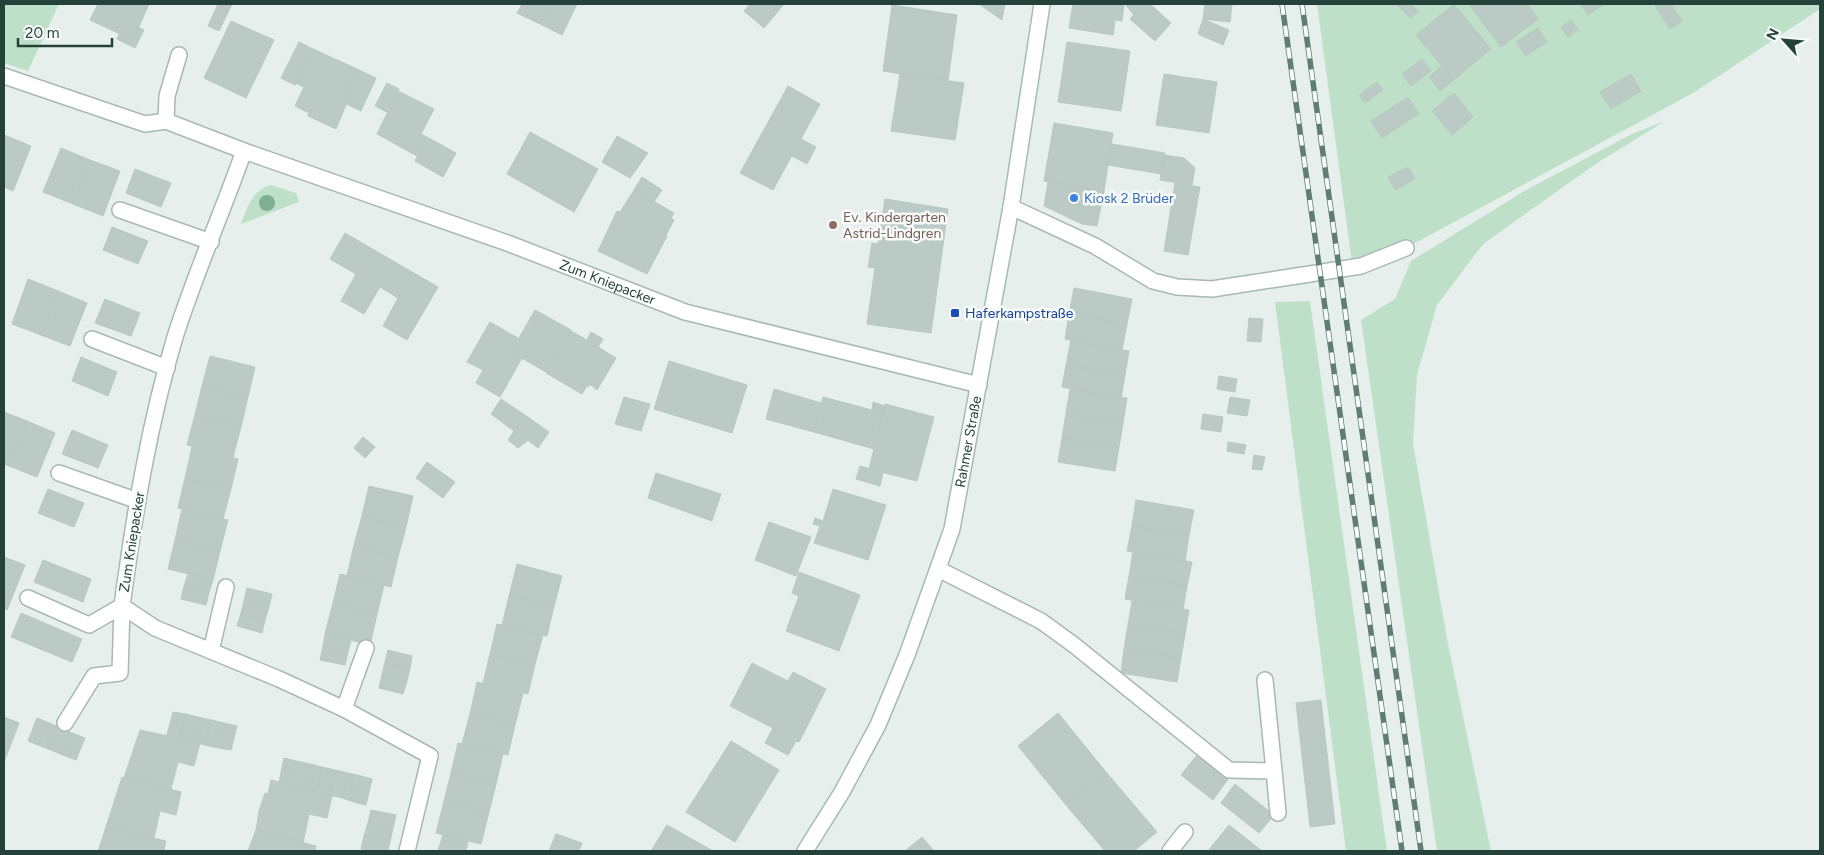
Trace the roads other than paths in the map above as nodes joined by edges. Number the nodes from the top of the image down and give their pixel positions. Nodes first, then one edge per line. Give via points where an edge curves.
1 (1042, 4) edge
2 (179, 55) dead end
3 (4, 76) edge
4 (166, 121) junction
5 (244, 152) junction
6 (1011, 207) junction
7 (120, 210) dead end
8 (211, 242) junction
9 (1406, 248) dead end
10 (92, 339) dead end
11 (166, 368) junction
12 (979, 385) junction
13 (60, 473) dead end
14 (138, 502) junction
15 (938, 569) junction
16 (226, 587) dead end
17 (28, 598) dead end
18 (122, 606) junction
19 (366, 648) dead end
20 (210, 651) junction
21 (1264, 680) dead end
22 (344, 709) junction
23 (65, 723) dead end
24 (1274, 771) junction
25 (1278, 813) dead end
26 (1185, 832) dead end
27 (408, 851) edge
28 (805, 851) edge
29 (1170, 851) edge

1 - 6 street, Rahmer Straße
2 - 4 street via 167,96
3 - 4 street via 145,124
4 - 5 street, Zum Kniepacker
5 - 8 street, Zum Kniepacker
5 - 12 street, Zum Kniepacker via 510,244 685,312
6 - 9 street via 1095,246 1153,281 1177,287 1212,289 1361,266
6 - 12 street, Rahmer Straße
7 - 8 street
8 - 11 street, Zum Kniepacker
10 - 11 street
11 - 14 street, Zum Kniepacker
12 - 15 street, Rahmer Straße via 952,529
13 - 14 street
14 - 18 street, Zum Kniepacker
15 - 24 street via 1041,621 1229,770
15 - 28 street, Rahmer Straße via 878,725
16 - 20 street
17 - 18 street via 89,625
18 - 20 street, Zum Kniepacker via 154,628
18 - 23 street via 120,673 94,676
19 - 22 street
20 - 22 street, Zum Kniepacker
21 - 24 street
22 - 27 street, Zum Kniepacker via 430,756
24 - 25 street
26 - 29 street

